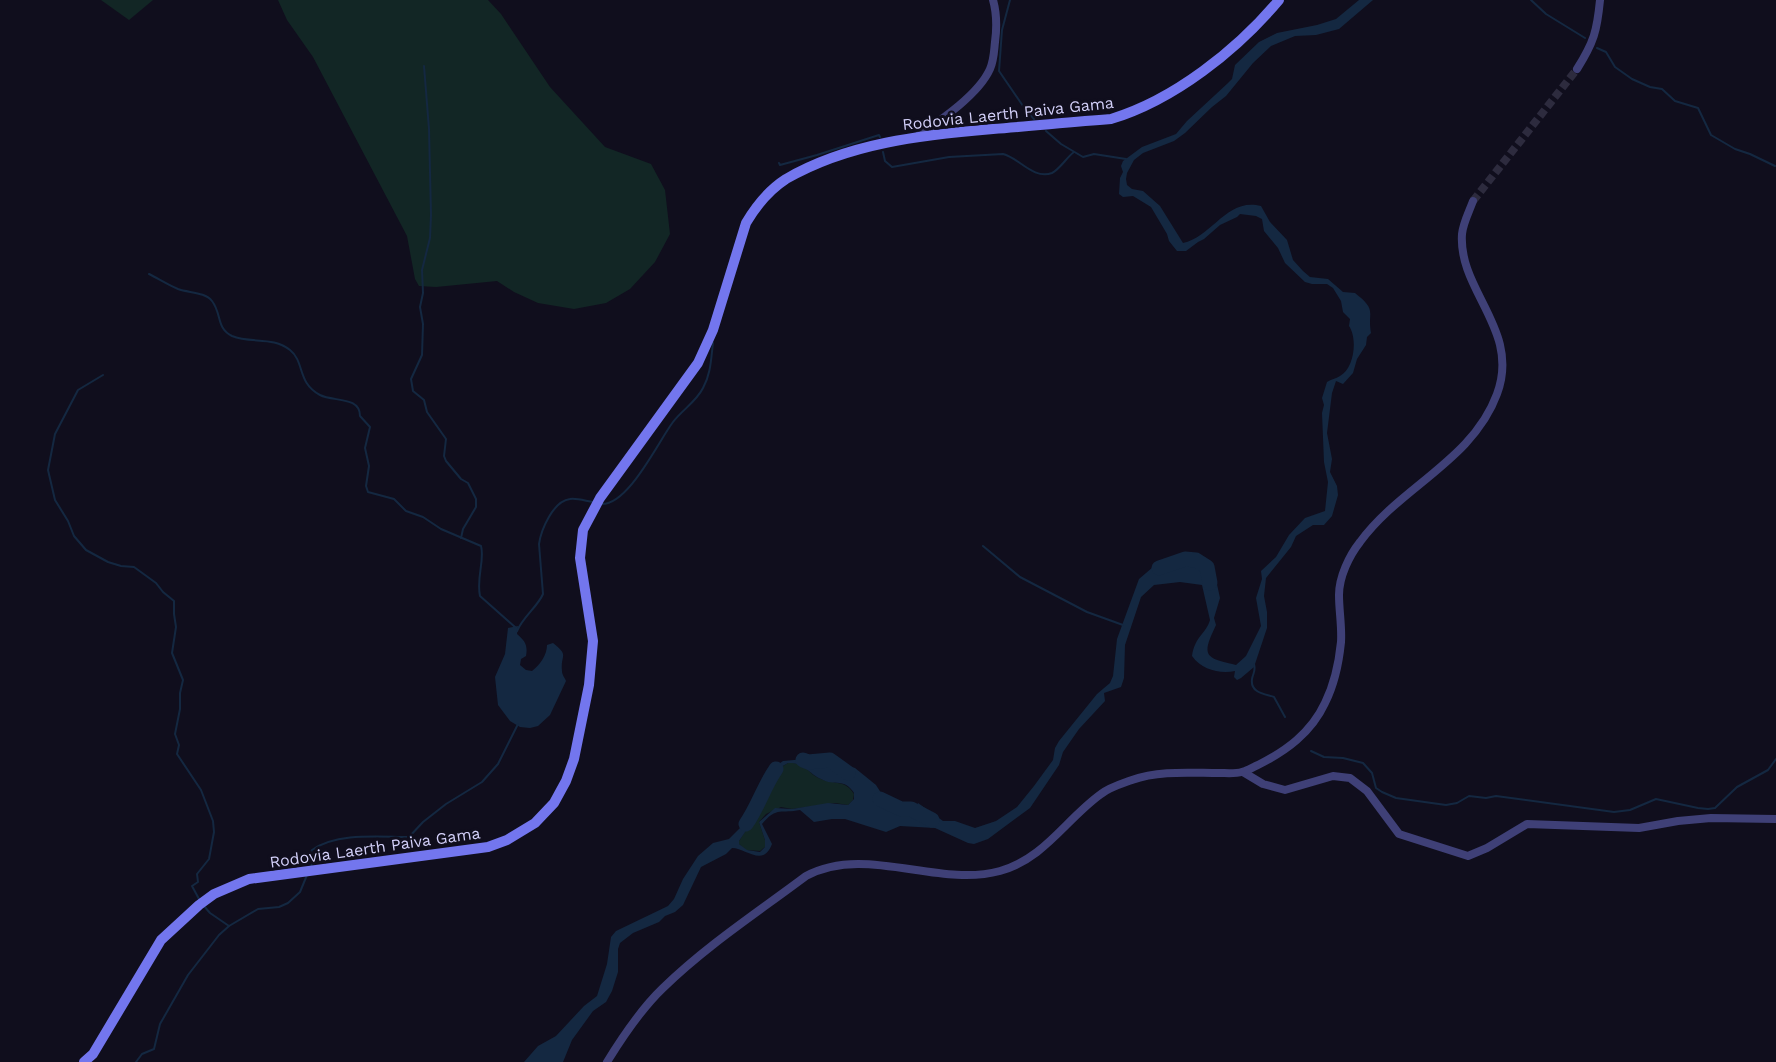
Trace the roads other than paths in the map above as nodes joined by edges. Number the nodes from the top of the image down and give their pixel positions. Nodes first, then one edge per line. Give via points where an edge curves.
1 (993, 0) edge
2 (1279, 0) edge
3 (1600, 0) edge
4 (1578, 69) tunnel mouth
5 (918, 136) junction
6 (1473, 201) tunnel mouth
7 (1243, 772) junction
8 (1776, 819) edge
9 (84, 1062) edge
10 (607, 1062) edge

1 - 5 street via 997,24 990,69 956,108
2 - 5 main road, Rodovia Laerth Paiva Gama via 1248,35 1191,80 1132,113 1111,119
3 - 4 street via 1594,40
5 - 9 main road, Rodovia Laerth Paiva Gama via 843,153 784,180 762,200 746,223 713,330 698,363 600,498 583,530 580,558 593,641 589,685 574,759 561,792 545,814 523,831 488,847 249,879 230,885 199,905 161,940 99,1044
6 - 7 street via 1462,242 1469,274 1487,309 1503,359 1498,393 1475,434 1360,541 1339,588 1341,640 1324,707 1296,743
7 - 8 street via 1263,784 1285,790 1333,776 1350,778 1367,791 1399,834 1468,856 1527,824 1639,828 1711,818
7 - 10 street via 1155,775 1115,786 1076,815 1035,855 999,871 974,875 864,865 816,871 711,947 663,988

